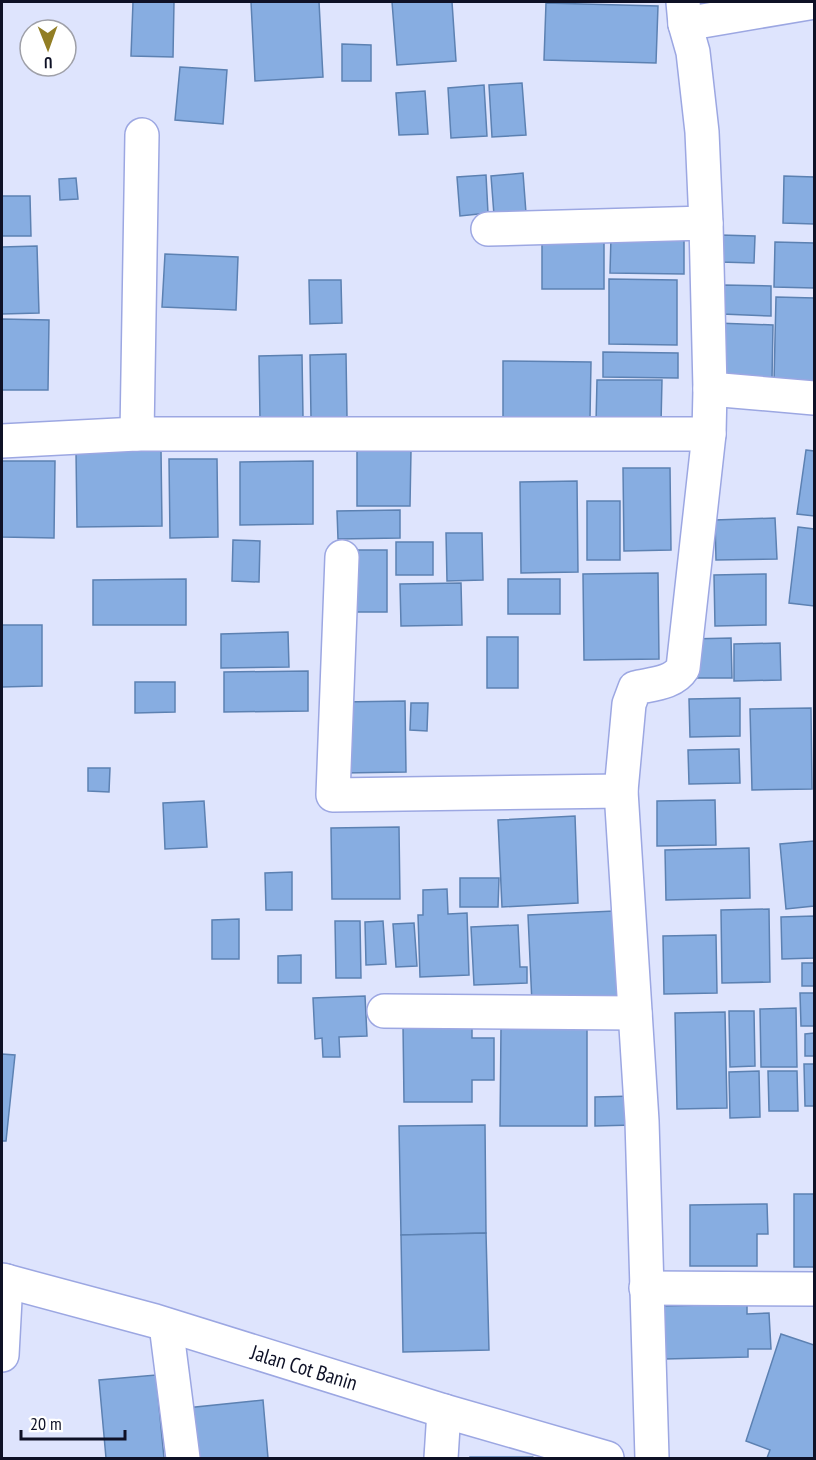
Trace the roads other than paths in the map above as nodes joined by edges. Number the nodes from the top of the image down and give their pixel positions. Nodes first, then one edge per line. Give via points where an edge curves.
1 (814, 2) edge
2 (684, 13) edge
3 (142, 135) dead end
4 (706, 223) junction
5 (488, 229) dead end
6 (710, 389) junction
7 (814, 398) edge
8 (137, 434) junction
9 (709, 434) junction
10 (2, 441) edge
11 (342, 557) dead end
12 (621, 791) junction
13 (384, 1011) dead end
14 (635, 1013) junction
15 (4, 1280) edge
16 (646, 1288) junction
17 (814, 1289) edge
18 (166, 1324) junction
19 (2, 1355) edge
20 (444, 1412) junction
21 (183, 1458) edge
22 (441, 1458) edge
23 (607, 1458) edge
24 (652, 1458) edge

1 - 2 street
2 - 4 street via 693,52 702,132
3 - 8 street
4 - 5 street
4 - 6 street
6 - 7 street
6 - 9 street
8 - 9 street
8 - 10 street
9 - 12 street via 683,668 669,680 634,688 628,704
11 - 12 street via 333,795
12 - 14 street
13 - 14 street
14 - 16 street
15 - 18 street, Jalan Cot Banin
15 - 19 street
16 - 17 street
16 - 24 street
18 - 20 street, Jalan Cot Banin
18 - 21 street
20 - 22 street
20 - 23 street, Jalan Cot Banin

